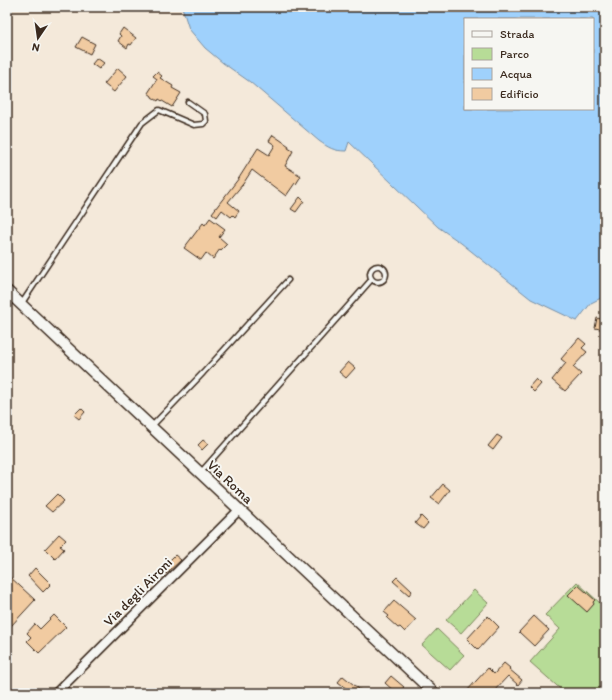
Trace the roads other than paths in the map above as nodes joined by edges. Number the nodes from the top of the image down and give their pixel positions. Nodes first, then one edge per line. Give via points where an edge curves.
1 (188, 102) dead end
2 (372, 279) dead end
3 (288, 280) dead end
4 (7, 291) edge
5 (21, 304) junction
6 (151, 427) junction
7 (200, 473) junction
8 (239, 510) junction
9 (56, 693) edge
10 (434, 693) edge

1 - 5 lane via 205,114 206,121 194,125 159,110 142,122
2 - 7 lane
3 - 6 lane
4 - 5 street, Via Roma
5 - 6 street, Via Roma
6 - 7 street, Via Roma
7 - 8 street, Via Roma
8 - 9 street, Via degli Aironi
8 - 10 street, Via Roma

